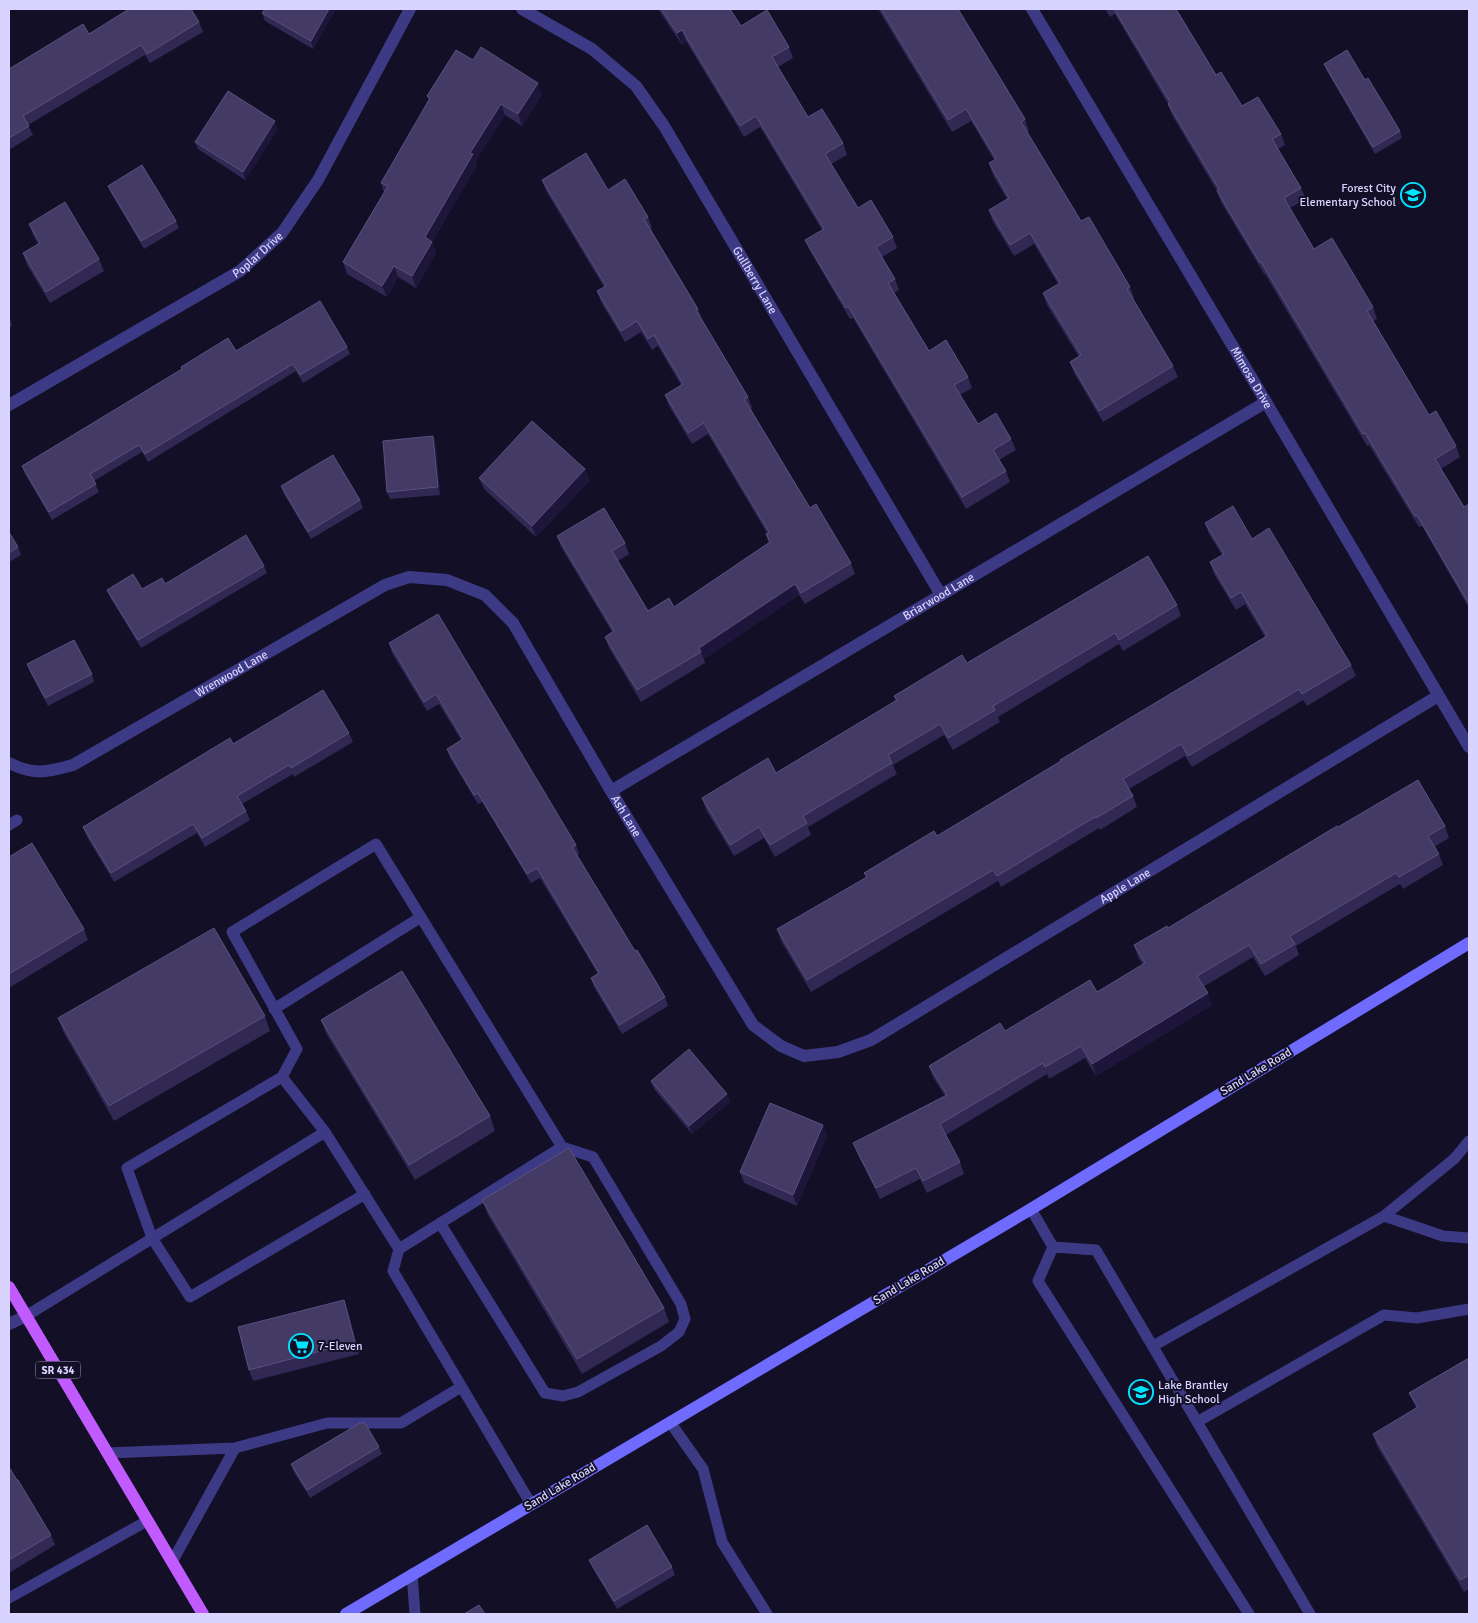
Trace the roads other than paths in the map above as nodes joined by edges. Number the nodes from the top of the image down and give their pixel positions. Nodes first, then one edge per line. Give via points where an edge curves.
1 (410, 9) edge
2 (522, 9) edge
3 (1032, 9) edge
4 (1266, 402) junction
5 (9, 405) edge
6 (447, 580) joint
7 (941, 595) junction
8 (1438, 696) junction
9 (1469, 747) edge
10 (13, 765) edge
11 (611, 791) junction
12 (421, 917) junction
13 (1469, 944) edge
14 (274, 1009) junction
15 (804, 1056) joint
16 (282, 1077) junction
17 (325, 1132) junction
18 (1469, 1140) edge
19 (562, 1147) junction
20 (365, 1194) junction
21 (1031, 1209) junction
22 (1384, 1216) junction
23 (440, 1223) junction
24 (152, 1238) junction
25 (1469, 1238) edge
26 (1053, 1247) junction
27 (399, 1249) junction
28 (9, 1287) edge
29 (1469, 1309) edge
30 (26, 1316) junction
31 (9, 1324) edge
32 (1152, 1346) junction
33 (461, 1387) junction
34 (670, 1422) junction
35 (1197, 1422) junction
36 (235, 1448) junction
37 (107, 1453) junction
38 (531, 1504) junction
39 (147, 1521) junction
40 (172, 1562) junction
41 (412, 1574) junction
42 (9, 1598) edge
43 (203, 1614) edge
44 (346, 1614) edge
45 (415, 1614) edge
46 (767, 1614) edge
47 (1249, 1614) edge
48 (1310, 1614) edge

1 - 5 street, Poplar Drive via 318,180 282,234 240,271
2 - 7 street, Gullberry Lane via 592,49 636,86 664,126
3 - 4 street, Mimosa Drive
4 - 7 street, Briarwood Lane
4 - 8 street, Mimosa Drive
6 - 10 street, Wrenwood Lane via 409,577 385,585 73,765 43,773
6 - 11 street, Ash Lane via 485,595 513,623
7 - 11 street, Briarwood Lane
8 - 9 street, Mimosa Drive
8 - 15 street, Apple Lane via 871,1040 838,1052
11 - 15 street, Ash Lane via 753,1025 781,1046
12 - 14 lane
12 - 14 lane via 376,844 232,932
12 - 19 lane
13 - 21 street, Sand Lake Road
14 - 16 lane via 297,1049
16 - 17 lane
16 - 24 lane via 126,1168
17 - 20 lane
17 - 24 lane
18 - 22 lane via 1454,1159
19 - 23 lane
19 - 23 lane via 593,1157 681,1304 685,1319 679,1332 662,1346 578,1392 563,1396 545,1393
20 - 24 lane via 190,1297
20 - 27 lane
21 - 26 lane
21 - 34 street, Sand Lake Road
22 - 25 lane via 1443,1236
22 - 32 lane
23 - 27 lane
24 - 30 lane
26 - 32 lane via 1096,1250
26 - 47 lane via 1038,1281
27 - 33 lane via 392,1271
28 - 30 main road, SR 434
29 - 35 lane via 1417,1318 1384,1315
30 - 31 street
30 - 37 main road, SR 434
32 - 35 lane
33 - 36 lane via 401,1423 327,1423
33 - 38 lane
34 - 38 street, Sand Lake Road
34 - 46 lane via 703,1469 722,1542
35 - 48 lane
36 - 37 lane
36 - 40 lane
37 - 39 main road, SR 434
38 - 41 street, Sand Lake Road
39 - 40 main road, SR 434
39 - 42 lane
40 - 43 main road, SR 434
41 - 44 street, Sand Lake Road
41 - 45 lane

